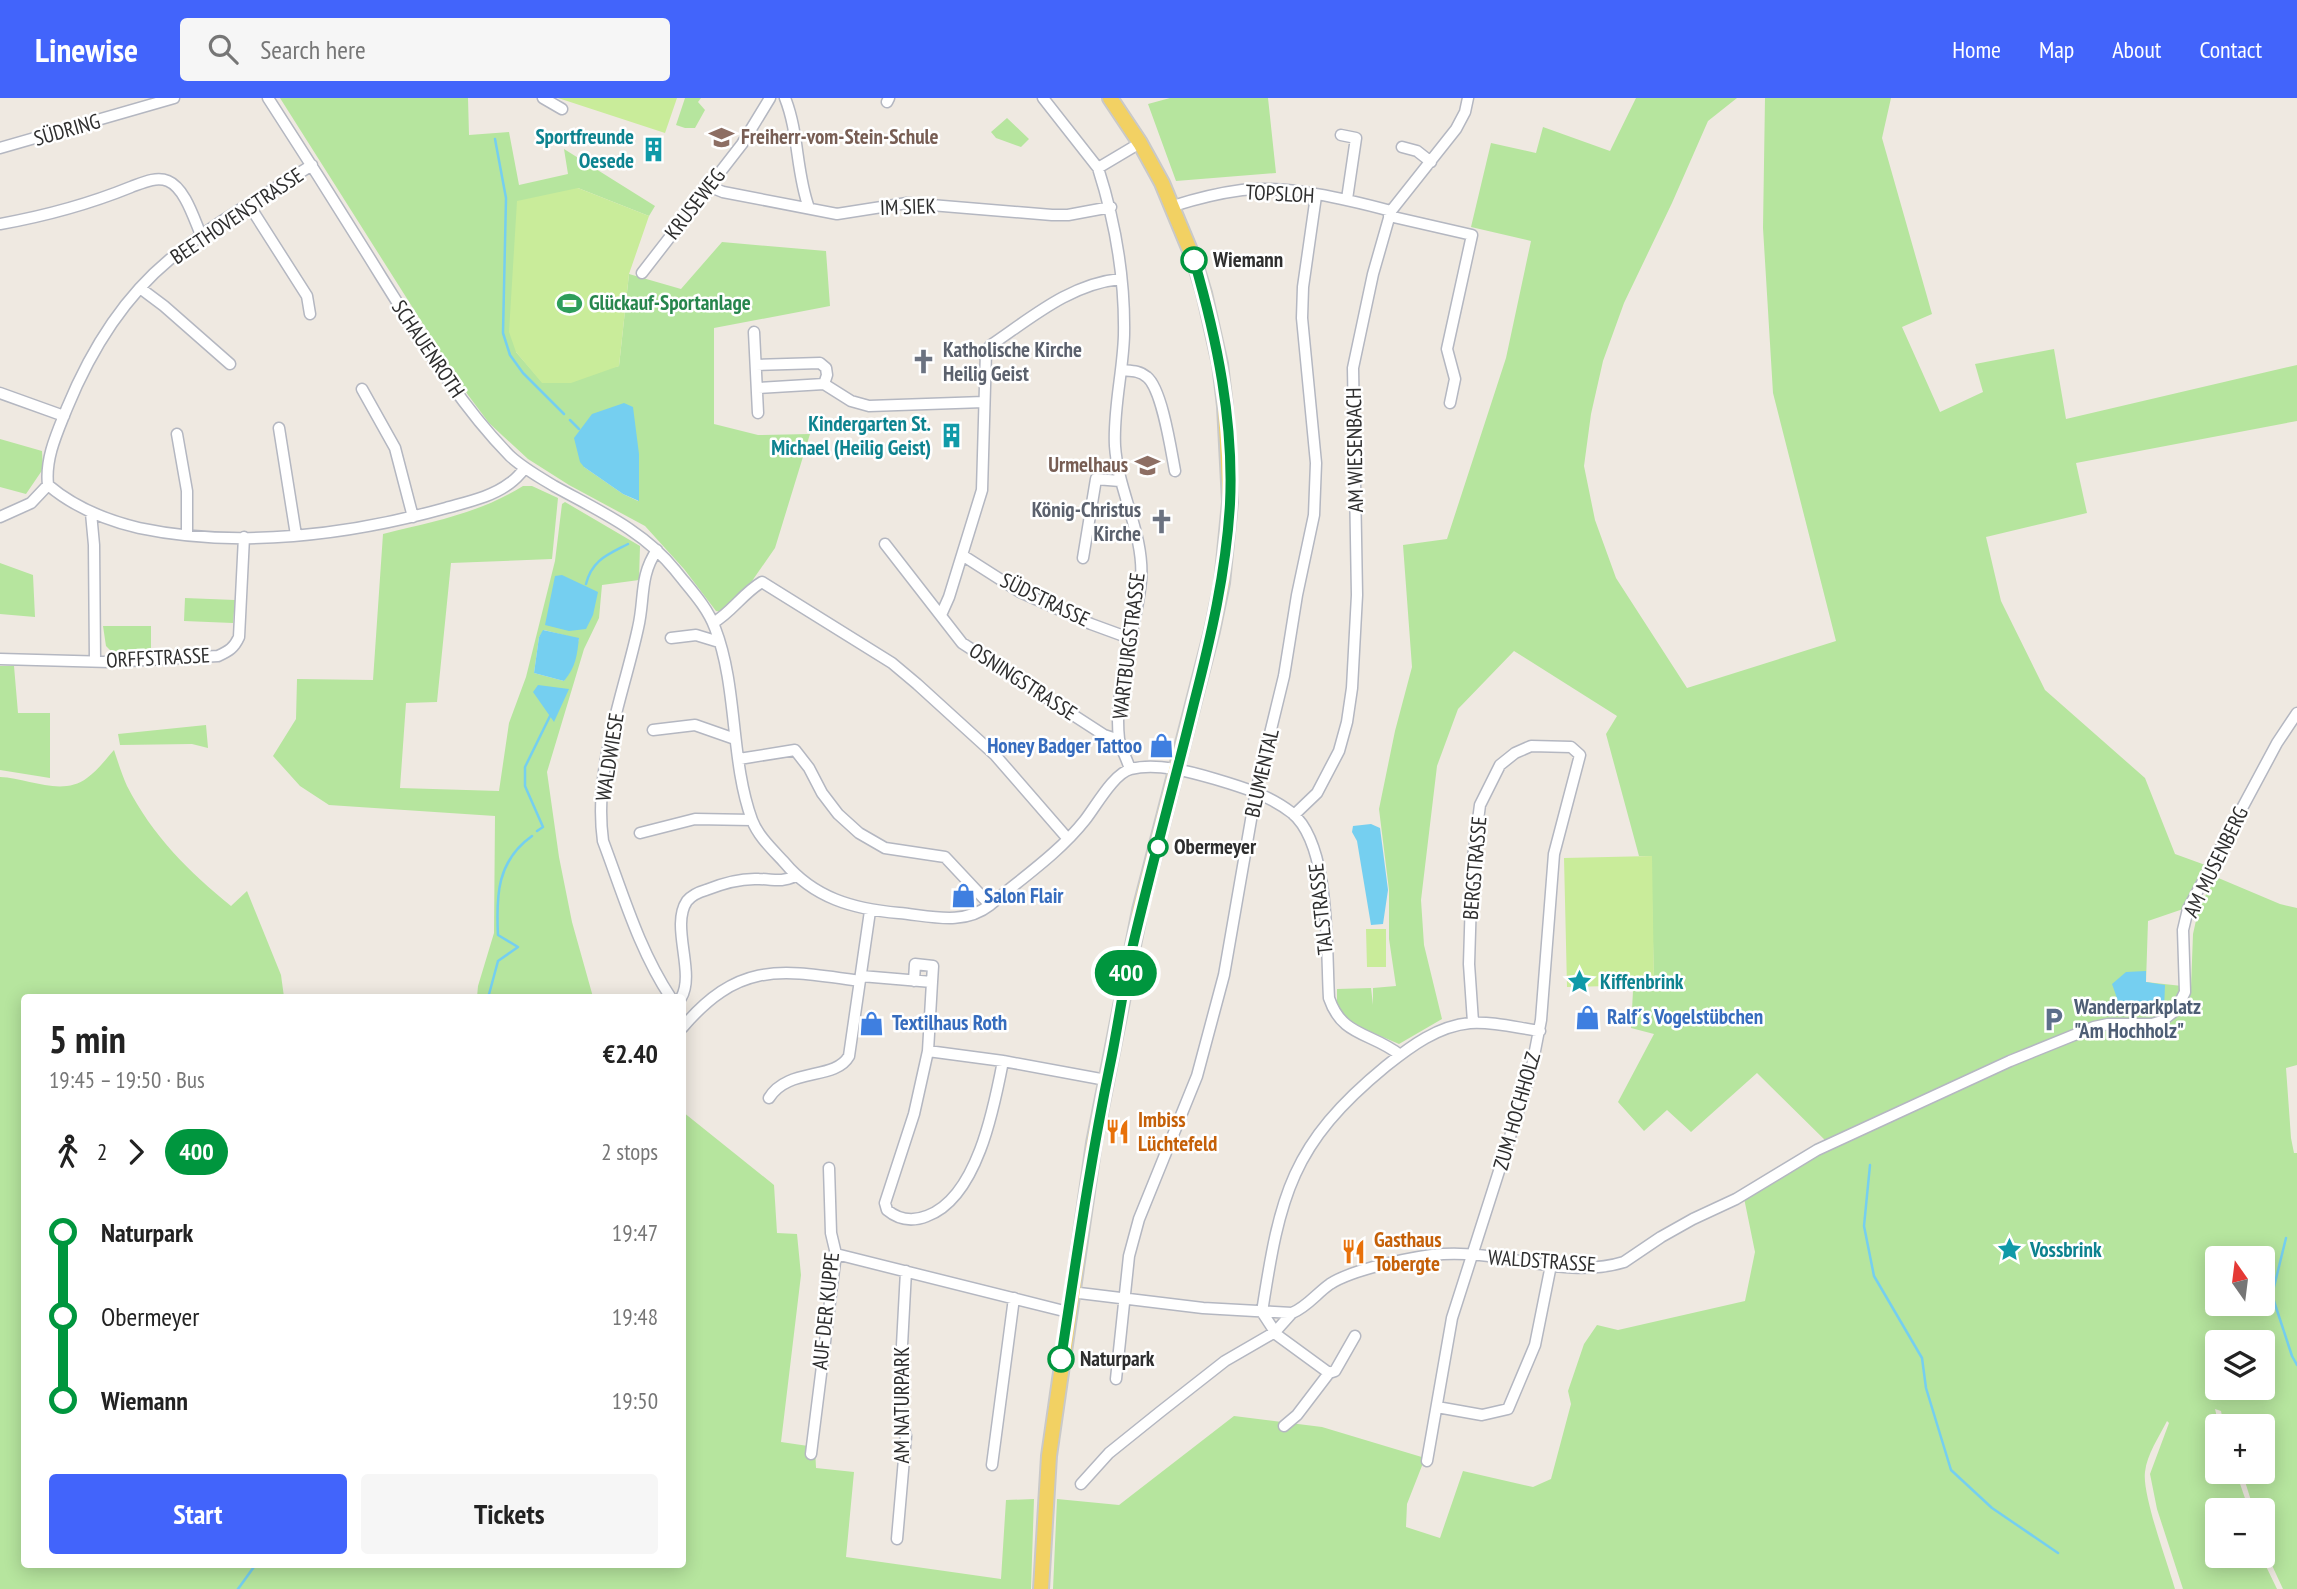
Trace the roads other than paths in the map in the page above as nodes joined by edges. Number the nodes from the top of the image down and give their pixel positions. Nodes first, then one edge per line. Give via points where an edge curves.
1 (174, 98) edge
2 (268, 98) edge
3 (542, 98) edge
4 (770, 98) edge
5 (785, 98) edge
6 (1043, 98) edge
7 (1110, 98) edge
8 (1468, 98) edge
9 (562, 109) dead end
10 (1341, 135) dead end
11 (1140, 143) junction
12 (1402, 147) dead end
13 (0, 148) edge
14 (1431, 162) junction
15 (312, 165) junction
16 (1098, 168) junction
17 (708, 186) junction
18 (1316, 196) junction
19 (1347, 199) junction
20 (249, 205) junction
21 (1173, 206) junction
22 (1111, 207) junction
23 (809, 208) junction
24 (1390, 214) junction
25 (0, 224) edge
26 (201, 235) junction
27 (642, 273) dead end
28 (1120, 279) junction
29 (140, 288) junction
30 (310, 314) dead end
31 (754, 332) dead end
32 (230, 364) dead end
33 (756, 365) junction
34 (1121, 370) junction
35 (824, 384) junction
36 (758, 388) junction
37 (362, 389) dead end
38 (0, 393) edge
39 (984, 397) junction
40 (1450, 403) dead end
41 (758, 413) dead end
42 (64, 416) junction
43 (279, 428) dead end
44 (177, 434) dead end
45 (525, 468) junction
46 (1175, 471) dead end
47 (1121, 481) junction
48 (48, 485) junction
49 (91, 513) junction
50 (0, 517) edge
51 (413, 517) junction
52 (296, 535) junction
53 (187, 536) junction
54 (244, 537) junction
55 (885, 544) dead end
56 (657, 550) junction
57 (962, 555) junction
58 (1083, 558) dead end
59 (941, 615) junction
60 (713, 623) junction
61 (671, 638) dead end
62 (1132, 639) junction
63 (719, 642) junction
64 (0, 659) edge
65 (95, 661) junction
66 (2297, 713) edge
67 (653, 730) dead end
68 (735, 739) junction
69 (1119, 740) junction
70 (1580, 755) joint
71 (739, 759) junction
72 (1130, 769) junction
73 (1178, 769) junction
74 (1256, 791) junction
75 (1294, 815) junction
76 (752, 820) junction
77 (640, 833) dead end
78 (1069, 839) junction
79 (796, 876) junction
80 (990, 905) junction
81 (870, 911) junction
82 (861, 978) junction
83 (914, 981) junction
84 (932, 982) junction
85 (668, 994) edge
86 (683, 994) edge
87 (686, 1015) edge
88 (1473, 1023) junction
89 (1540, 1031) junction
90 (928, 1051) junction
91 (1400, 1055) junction
92 (1003, 1061) junction
93 (1106, 1080) junction
94 (769, 1098) dead end
95 (1893, 1114) joint
96 (829, 1168) dead end
97 (836, 1254) junction
98 (1473, 1255) junction
99 (1551, 1265) junction
100 (905, 1271) junction
101 (1071, 1292) junction
102 (1014, 1298) junction
103 (1123, 1298) junction
104 (1262, 1311) junction
105 (1068, 1312) junction
106 (1292, 1313) junction
107 (1275, 1332) junction
108 (1355, 1336) dead end
109 (1329, 1373) junction
110 (1116, 1378) dead end
111 (1437, 1407) junction
112 (1284, 1426) dead end
113 (811, 1454) dead end
114 (1427, 1461) dead end
115 (992, 1465) dead end
116 (1082, 1484) dead end
117 (897, 1539) dead end
118 (1041, 1589) edge

1 - 13 street, SÜDRING
2 - 15 street, SCHAUENROTH
3 - 9 street
4 - 17 street, KRUSEWEG
5 - 23 street
6 - 16 street, WARTBURGSTRASSE
7 - 11 main road
8 - 14 street, AM WIESENBACH via 1456,129
10 - 19 street via 1356,138
11 - 16 street
11 - 21 main road
12 - 14 street
14 - 24 street, AM WIESENBACH
15 - 20 street, BEETHOVENSTRASSE
15 - 45 street, SCHAUENROTH via 461,400
16 - 22 street, WARTBURGSTRASSE
17 - 23 street, IM SIEK
17 - 27 street, KRUSEWEG
18 - 19 street, TOPSLOH
18 - 21 street, TOPSLOH via 1241,190
18 - 74 street, BLUMENTAL via 1302,318 1316,463 1314,515 1284,676
19 - 24 street, TOPSLOH
20 - 26 street, BEETHOVENSTRASSE
20 - 30 street via 307,296
21 - 73 main road via 1194,260 1223,385 1230,502 1222,583
22 - 23 street, IM SIEK via 1068,215 907,204 837,214
22 - 28 street, WARTBURGSTRASSE
24 - 40 street, TOPSLOH via 1472,235 1447,349 1455,379
24 - 75 street, AM WIESENBACH via 1353,368 1357,595 1347,722 1339,751 1317,793
25 - 26 street via 102,199 150,180 167,180 179,189
26 - 29 street, BEETHOVENSTRASSE
28 - 34 street, WARTBURGSTRASSE
28 - 39 street via 1066,295 991,345 986,351
29 - 32 street
29 - 42 street, BEETHOVENSTRASSE via 96,346
31 - 33 street
33 - 35 street via 820,363 826,368
33 - 36 street
34 - 46 street via 1149,378 1162,410
34 - 47 street, WARTBURGSTRASSE via 1115,445
35 - 36 street
35 - 39 street via 869,406
36 - 41 street
37 - 51 street via 395,448
38 - 42 street
39 - 57 street via 982,490
42 - 48 street, BEETHOVENSTRASSE via 49,456
43 - 52 street
44 - 53 street via 187,491
45 - 51 street via 495,492
45 - 56 street, SCHAUENROTH via 625,525
47 - 58 street via 1096,479
47 - 62 street, WARTBURGSTRASSE via 1141,579
48 - 49 street
48 - 50 street via 31,503
49 - 53 street
49 - 65 street
51 - 52 street
52 - 54 street
53 - 54 street
54 - 65 street, ORFFSTRASSE via 239,637 234,647 218,656
55 - 59 street, OSNINGSTRASSE
56 - 60 street, SCHAUENROTH
56 - 85 street, WALDWIESE via 645,573 639,625 610,742 601,828 635,926
57 - 59 street
57 - 62 street, SÜDSTRASSE via 1020,592
59 - 69 street, OSNINGSTRASSE via 962,643 1104,735
60 - 63 street, SCHAUENROTH
60 - 78 street via 762,583 806,608 892,663 938,702 995,755
61 - 63 street via 696,635
62 - 69 street, WARTBURGSTRASSE via 1122,681
63 - 68 street, SCHAUENROTH
64 - 65 street
66 - 95 street, AM MUSENBERG via 2189,909 2183,930 2185,992 2176,1010 2152,1024 2108,1024 2081,1030
67 - 68 street via 695,725
68 - 71 street, SCHAUENROTH
69 - 72 street, WARTBURGSTRASSE
70 - 88 street, BERGSTRASSE via 1571,747 1531,746 1515,753 1500,765 1480,805 1472,865 1469,964
70 - 89 street, ZUM HOCHHOLZ via 1555,855
71 - 76 street, SCHAUENROTH
71 - 80 street via 795,750 838,814 859,833 885,848 946,857
72 - 73 street, TALSTRASSE
72 - 78 street via 1116,777
73 - 74 street, TALSTRASSE
73 - 93 main road via 1140,910
74 - 75 street, TALSTRASSE
74 - 103 street, BLUMENTAL via 1224,975 1197,1076 1139,1219
75 - 91 street, TALSTRASSE via 1316,854 1322,878 1329,998 1334,1012 1344,1025
76 - 77 street via 695,820
76 - 79 street
78 - 80 street
79 - 81 street via 834,900
79 - 86 street via 782,882 733,880 687,901 682,927 686,985
80 - 81 street via 977,915 959,918
81 - 82 street
82 - 83 street
82 - 87 street via 766,974 732,985
82 - 94 street via 845,1064 788,1082
83 - 84 street
83 - 84 street via 915,964 933,966
84 - 90 street
88 - 89 street
88 - 91 street via 1449,1027
89 - 98 street, ZUM HOCHHOLZ
90 - 92 street
90 - 92 street via 914,1114 885,1203 895,1217 908,1220 940,1211 958,1193 993,1114
91 - 104 street via 1341,1106 1301,1159 1278,1221
92 - 93 street
93 - 101 main road
95 - 99 street, WALDSTRASSE via 1817,1150 1624,1262
96 - 97 street, AUF DER KUPPE
97 - 100 street
97 - 113 street, AUF DER KUPPE
98 - 99 street, WALDSTRASSE
98 - 106 street, WALDSTRASSE via 1428,1256 1347,1276
98 - 111 street, ZUM HOCHHOLZ via 1452,1318
99 - 111 street via 1535,1345 1508,1409 1482,1415
100 - 102 street
100 - 117 street, AM NATURPARK via 899,1416 906,1436
101 - 103 street
101 - 105 main road
102 - 105 street
102 - 115 street
103 - 104 street
103 - 110 street, BLUMENTAL
104 - 106 street
104 - 107 street
105 - 118 main road via 1049,1456
106 - 107 street, WALDSTRASSE
107 - 109 street
107 - 116 street, WALDSTRASSE via 1225,1361 1109,1453
108 - 109 street via 1335,1371
109 - 112 street
111 - 114 street, ZUM HOCHHOLZ

